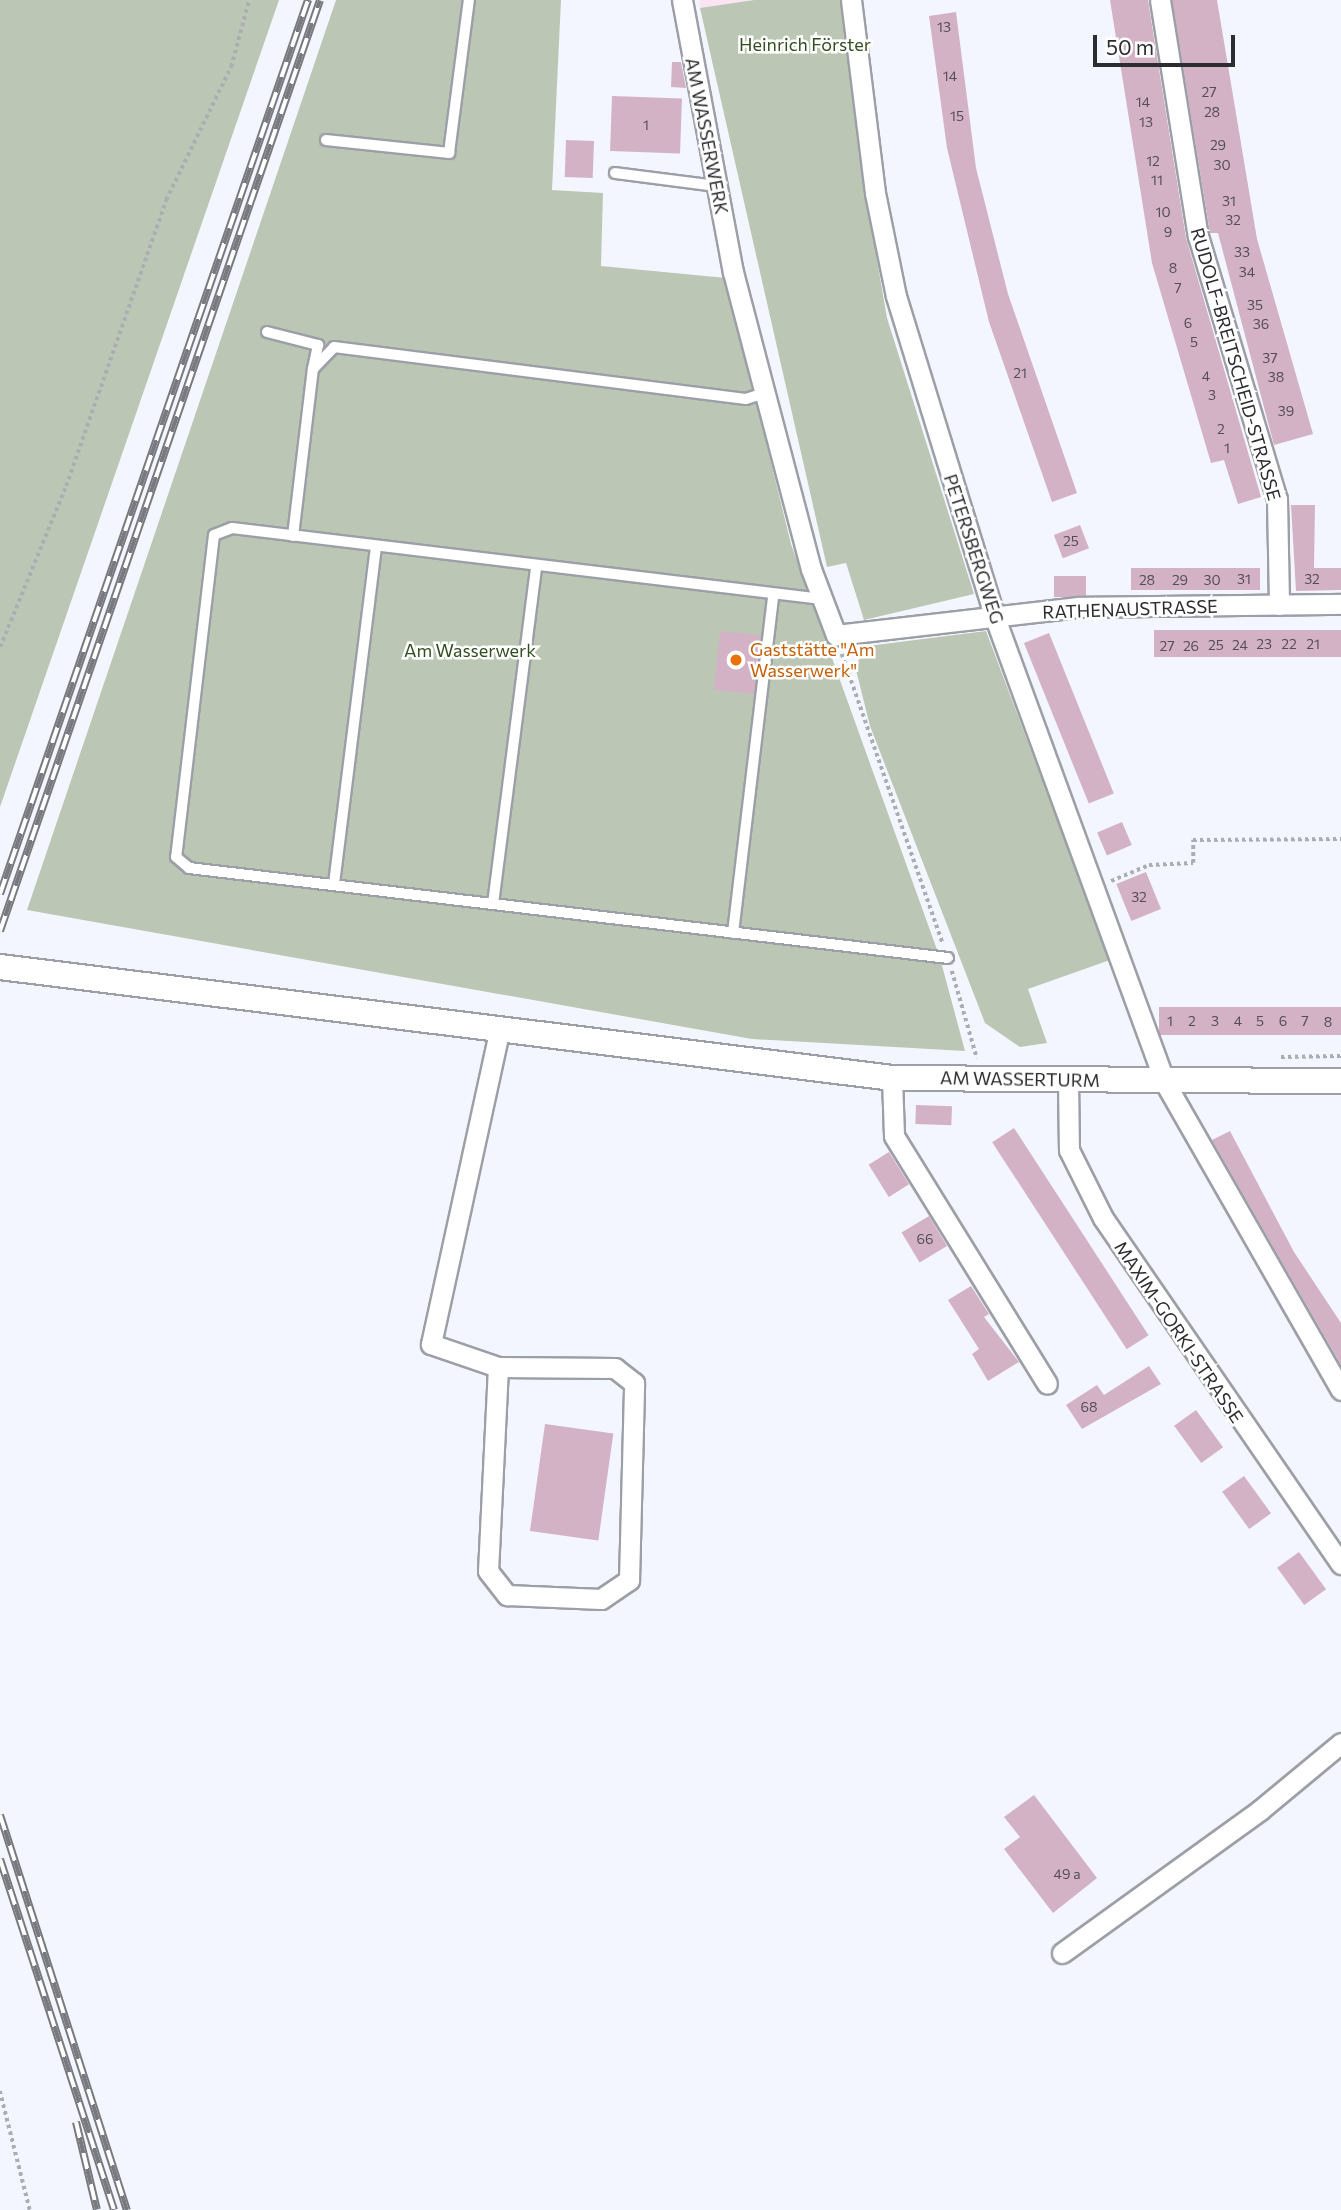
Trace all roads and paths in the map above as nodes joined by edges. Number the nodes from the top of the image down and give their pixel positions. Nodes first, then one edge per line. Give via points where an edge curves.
1 (249, 0) edge
2 (469, 0) edge
3 (682, 0) edge
4 (851, 0) edge
5 (1160, 0) edge
6 (326, 140) dead end
7 (615, 173) dead end
8 (717, 186) junction
9 (267, 332) dead end
10 (313, 369) junction
11 (764, 393) junction
12 (293, 536) junction
13 (376, 547) junction
14 (536, 566) junction
15 (773, 596) junction
16 (822, 599) junction
17 (1341, 604) edge
18 (1279, 605) junction
19 (995, 618) junction
20 (835, 635) junction
21 (0, 647) edge
22 (1341, 839) edge
23 (334, 884) junction
24 (1097, 887) junction
25 (493, 904) junction
26 (733, 933) junction
27 (948, 958) junction
28 (3, 967) edge
29 (499, 1032) junction
30 (978, 1060) dead end
31 (892, 1078) junction
32 (1068, 1080) junction
33 (1164, 1081) junction
34 (1341, 1081) edge
35 (498, 1367) junction
36 (1047, 1384) dead end
37 (1341, 1390) edge
38 (1341, 1564) edge
39 (1341, 1743) edge
40 (1062, 1953) dead end
41 (0, 2091) edge
42 (30, 2210) edge

1 - 21 path via 231,67 166,200 66,486
2 - 6 lane via 449,153
3 - 8 street, AM WASSERWERK
4 - 19 street, PETERSBERGWEG via 875,192 896,296
5 - 18 street, RUDOLF-BREITSCHEID-STRASSE via 1198,236 1276,499
7 - 8 lane
8 - 11 street, AM WASSERWERK
9 - 10 lane via 318,345
10 - 11 lane via 334,347 746,399
10 - 12 lane
11 - 16 street, AM WASSERWERK
12 - 13 lane
12 - 23 lane via 232,528 214,535 176,857 189,868
13 - 14 lane
13 - 23 lane
14 - 15 lane
14 - 25 lane
15 - 16 lane
15 - 26 lane
16 - 20 street, AM WASSERWERK
17 - 18 street, RATHENAUSTRASSE
18 - 19 street, RATHENAUSTRASSE via 1078,607
19 - 20 street, RATHENAUSTRASSE
19 - 24 street, PETERSBERGWEG
20 - 27 path
22 - 24 path via 1193,840 1193,863 1149,865
23 - 25 lane
24 - 33 street, PETERSBERGWEG
25 - 26 lane
26 - 27 lane
27 - 30 path
28 - 29 street, AM WASSERTURM
29 - 31 street, AM WASSERTURM
29 - 35 street via 431,1344
31 - 32 street, AM WASSERTURM
31 - 36 street via 894,1136
32 - 33 street, AM WASSERTURM
32 - 38 street, MAXIM-GORKI-STRASSE via 1069,1150 1103,1219
33 - 34 street, AM WASSERTURM
33 - 37 street
35 - 35 street via 615,1368 634,1383 629,1580 601,1599 507,1595 488,1571
39 - 40 street via 1260,1810
41 - 42 path

